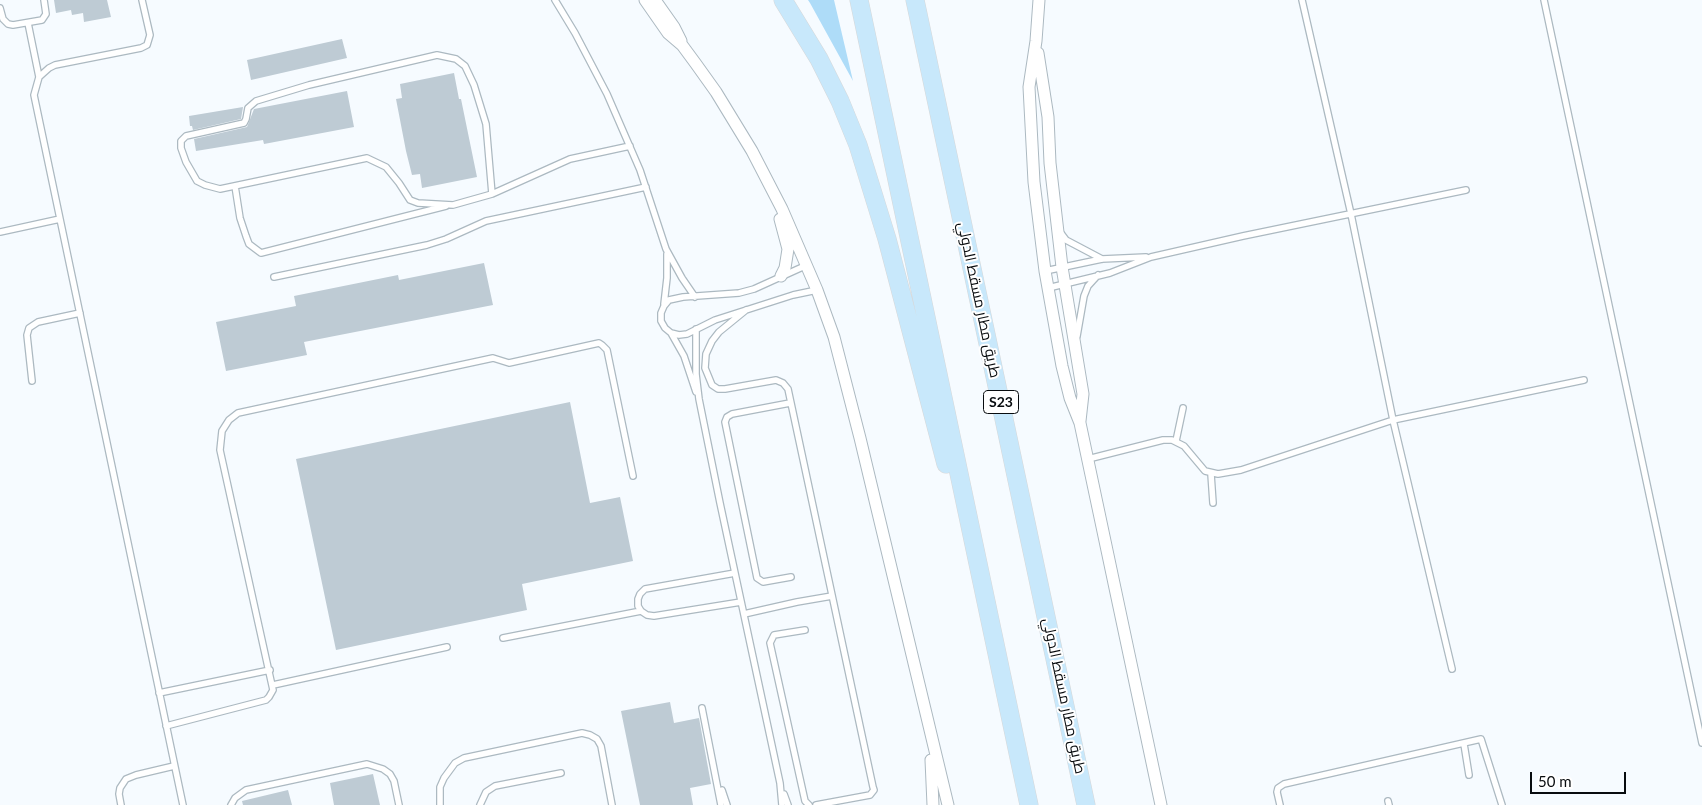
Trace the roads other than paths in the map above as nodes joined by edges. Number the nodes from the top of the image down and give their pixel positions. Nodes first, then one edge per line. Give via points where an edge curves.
1 (44, 0) edge
2 (142, 0) edge
3 (555, 0) edge
4 (645, 0) edge
5 (655, 0) edge
6 (783, 0) edge
7 (859, 0) edge
8 (915, 0) edge
9 (1039, 0) edge
10 (1302, 0) edge
11 (1544, 0) edge
12 (0, 8) edge
13 (28, 23) junction
14 (1036, 41) junction
15 (682, 45) junction
16 (39, 77) junction
17 (630, 146) junction
18 (769, 182) junction
19 (235, 186) junction
20 (646, 187) junction
21 (1466, 190) dead end
22 (492, 194) junction
23 (453, 204) junction
24 (1351, 214) junction
25 (60, 219) junction
26 (1058, 229) junction
27 (0, 232) edge
28 (666, 249) junction
29 (1151, 257) junction
30 (1102, 259) junction
31 (807, 264) junction
32 (1062, 267) junction
33 (1045, 271) junction
34 (1098, 275) junction
35 (782, 276) junction
36 (274, 277) dead end
37 (1064, 284) junction
38 (1048, 288) junction
39 (817, 290) junction
40 (695, 297) junction
41 (664, 306) junction
42 (746, 310) junction
43 (80, 312) junction
44 (696, 329) junction
45 (671, 333) junction
46 (1075, 346) junction
47 (1584, 380) dead end
48 (32, 381) dead end
49 (699, 399) junction
50 (790, 403) junction
51 (1183, 408) dead end
52 (1392, 420) junction
53 (1080, 423) junction
54 (1176, 441) junction
55 (1088, 459) junction
56 (1211, 474) junction
57 (633, 476) dead end
58 (1213, 503) dead end
59 (735, 573) junction
60 (791, 577) dead end
61 (832, 596) junction
62 (741, 602) junction
63 (641, 611) junction
64 (744, 614) junction
65 (805, 630) dead end
66 (503, 638) dead end
67 (447, 647) dead end
68 (1452, 669) dead end
69 (270, 670) junction
70 (273, 685) junction
71 (159, 693) junction
72 (1007, 701) junction
73 (702, 708) dead end
74 (166, 726) junction
75 (930, 733) junction
76 (1702, 743) edge
77 (1464, 744) junction
78 (714, 764) junction
79 (174, 766) junction
80 (561, 773) dead end
81 (1469, 775) dead end
82 (780, 783) junction
83 (121, 805) edge
84 (182, 805) edge
85 (231, 805) edge
86 (399, 805) edge
87 (440, 805) edge
88 (480, 805) edge
89 (612, 805) edge
90 (721, 805) edge
91 (726, 805) edge
92 (782, 805) edge
93 (788, 805) edge
94 (809, 805) edge
95 (816, 805) edge
96 (933, 805) edge
97 (948, 805) edge
98 (1029, 805) edge
99 (1086, 805) edge
100 (1162, 805) edge
101 (1280, 805) edge
102 (1502, 805) edge

1 - 13 lane via 45,18
2 - 16 lane via 150,35 147,45 60,63
3 - 17 lane via 592,63
4 - 15 street via 668,33
5 - 15 street via 678,32
6 - 72 main road via 819,59 858,145 887,239
7 - 72 main road
8 - 99 main road, طريق مطار مسقط الدولي / S23
9 - 14 street
10 - 24 lane
11 - 76 lane
12 - 13 lane via 8,24
13 - 16 lane
14 - 26 street via 1048,117
14 - 33 street via 1029,87 1036,206
15 - 18 street via 730,114
16 - 25 lane via 34,100
17 - 20 lane
17 - 22 lane via 570,159
18 - 31 street
18 - 35 street via 787,240 788,259
19 - 22 lane via 220,189 197,180 186,162 181,141 186,136 244,123 248,108 256,101 437,55 456,59 464,66 474,86 486,124
19 - 23 lane via 367,158 386,167 410,200
19 - 23 lane via 240,218 249,244 261,253
20 - 28 lane
20 - 36 lane via 486,221 427,245
21 - 24 lane
22 - 23 lane
24 - 29 lane
24 - 52 lane
25 - 27 lane
25 - 43 lane
26 - 30 lane via 1066,240
26 - 32 street
28 - 40 lane
28 - 41 lane
29 - 30 lane
29 - 34 lane
30 - 32 lane
31 - 35 lane
31 - 39 street
32 - 33 lane
32 - 37 street
33 - 38 street
34 - 37 lane
34 - 46 lane via 1084,296
35 - 40 lane via 746,291
37 - 38 lane
37 - 46 street
38 - 53 street via 1064,374
39 - 42 lane
39 - 75 street via 834,337
40 - 41 lane via 669,300
41 - 45 lane via 661,321
42 - 44 lane
42 - 50 lane via 719,332 708,347 705,361 712,385 722,390 780,381 788,389
43 - 48 lane via 38,322 29,328
43 - 71 lane
44 - 45 lane via 687,334
44 - 49 lane via 695,366
45 - 49 lane via 684,356
46 - 53 street via 1083,394
47 - 52 lane
49 - 59 lane
50 - 60 lane via 732,414 724,422 757,578 763,582
50 - 61 lane
51 - 54 lane
52 - 56 lane via 1241,470
52 - 68 lane
53 - 55 street
54 - 55 lane via 1163,440
54 - 56 lane via 1202,469
55 - 100 street
56 - 58 lane
57 - 69 lane via 607,350 598,344 509,363 493,358 238,413 228,420 222,431 220,450
59 - 62 lane
59 - 63 lane via 645,589 638,599
61 - 64 lane
61 - 95 lane via 874,790 870,795
62 - 63 lane via 654,616
62 - 64 lane
63 - 66 lane
64 - 82 lane
65 - 94 lane via 774,635 770,643 805,801
67 - 70 lane
69 - 70 lane
69 - 71 lane
70 - 74 lane via 272,694 266,700
71 - 74 lane
72 - 98 main road
73 - 78 lane
74 - 79 lane
75 - 96 street
75 - 97 street
77 - 81 lane
77 - 101 lane via 1284,784 1277,792
77 - 102 lane via 1481,739
78 - 90 lane
78 - 91 lane
79 - 83 lane via 126,779 120,788
79 - 84 lane
80 - 88 lane via 494,786 486,792
82 - 92 lane
82 - 93 lane
85 - 86 lane via 246,790 367,764 383,768 390,774
87 - 89 lane via 440,787 444,778 455,763 464,758 582,733 597,739 601,746

